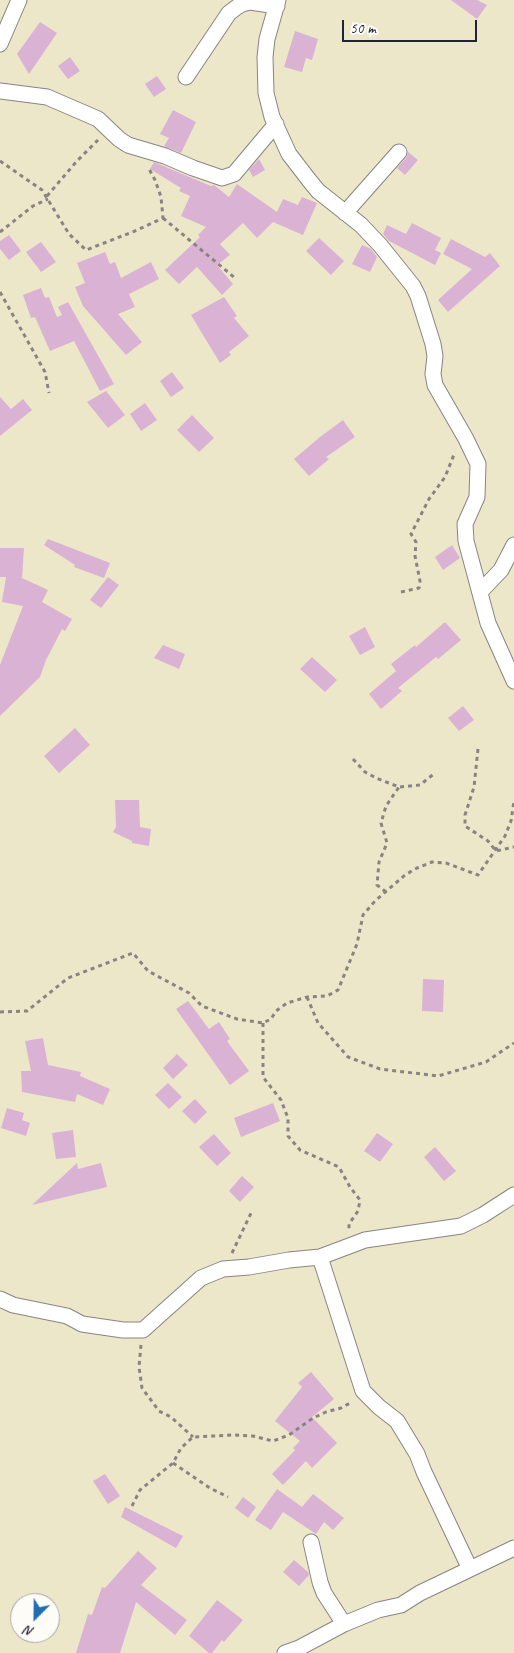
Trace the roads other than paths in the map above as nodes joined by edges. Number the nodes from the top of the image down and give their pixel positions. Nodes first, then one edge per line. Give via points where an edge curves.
1 (19, 0) edge
2 (278, 3) edge
3 (0, 44) edge
4 (186, 77) dead end
5 (0, 91) edge
6 (276, 124) junction
7 (399, 152) dead end
8 (345, 213) junction
9 (514, 545) edge
10 (480, 592) junction
11 (514, 681) edge
12 (514, 1195) edge
13 (320, 1257) junction
14 (0, 1299) edge
15 (311, 1542) dead end
16 (514, 1548) edge
17 (470, 1569) junction
18 (344, 1624) junction
19 (285, 1653) edge

1 - 3 street
2 - 4 street via 250,2 236,8
2 - 6 street via 265,57 266,93
5 - 6 street via 47,96 98,118 124,142 222,178 234,174
6 - 8 street via 289,154 309,180
7 - 8 street
8 - 10 street via 380,244 413,286 434,344 435,385 478,464 477,497 465,528
9 - 10 street via 501,570
10 - 11 street via 495,641
12 - 13 street via 461,1226 365,1240
13 - 14 street via 224,1269 201,1278 143,1330 82,1324 67,1316
13 - 17 street via 362,1391 397,1421 417,1454
15 - 18 street via 324,1592
16 - 17 street
17 - 18 street via 401,1605 378,1610
18 - 19 street

